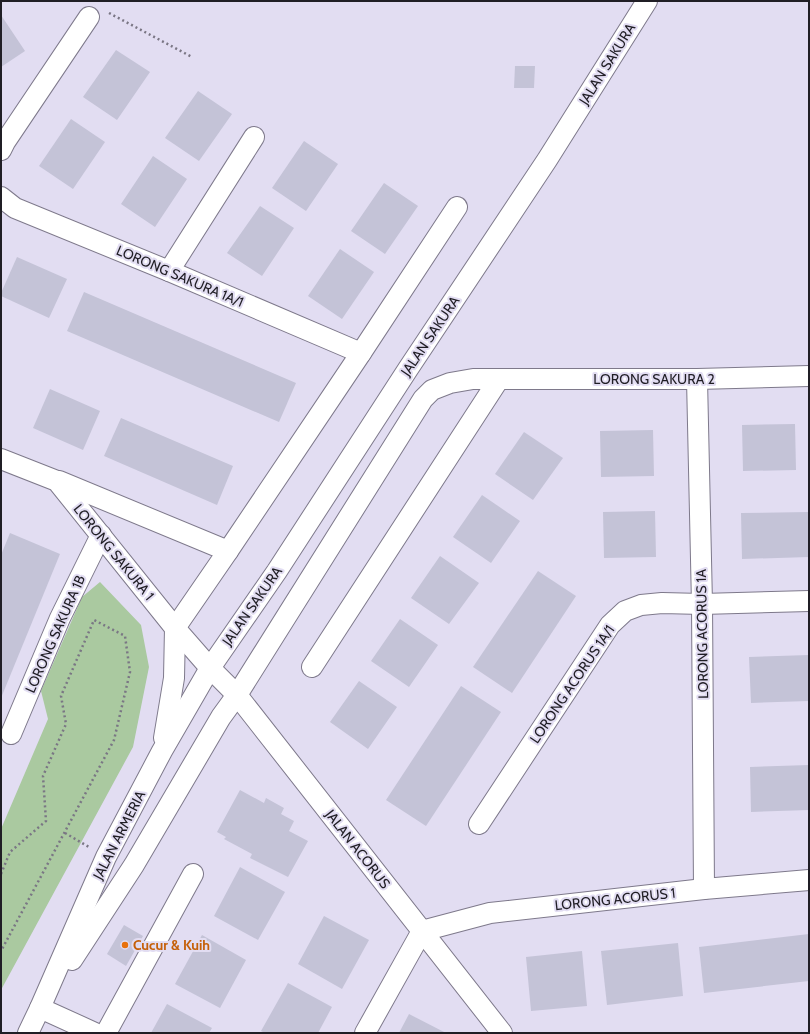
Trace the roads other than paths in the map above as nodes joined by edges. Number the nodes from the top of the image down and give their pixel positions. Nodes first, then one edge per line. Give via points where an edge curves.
1 (647, 1) edge
2 (97, 14) road end
3 (254, 137) dead end
4 (1, 150) edge
5 (1, 197) edge
6 (457, 207) dead end
7 (169, 271) junction
8 (361, 353) junction
9 (809, 376) edge
10 (499, 379) junction
11 (697, 379) junction
12 (1, 459) edge
13 (57, 481) junction
14 (101, 535) junction
15 (228, 551) junction
16 (809, 601) edge
17 (702, 604) junction
18 (175, 628) junction
19 (312, 667) dead end
20 (210, 668) junction
21 (237, 695) junction
22 (11, 734) dead end
23 (162, 751) junction
24 (479, 824) dead end
25 (194, 874) dead end
26 (809, 880) edge
27 (704, 889) junction
28 (422, 931) junction
29 (40, 1008) junction
30 (28, 1033) edge
31 (95, 1033) edge
32 (106, 1033) edge
33 (365, 1033) edge
34 (502, 1033) edge

1 - 20 street, JALAN SAKURA via 547,160 277,571
2 - 4 street
3 - 7 street
5 - 7 street, LORONG SAKURA 1A/1 via 15,208
6 - 8 street
7 - 8 street, LORONG SAKURA 1A/1
8 - 15 street
9 - 11 street, LORONG SAKURA 2
10 - 11 street, LORONG SAKURA 2
10 - 19 street
10 - 21 street via 473,379 450,383 432,390 423,399
11 - 17 street, LORONG ACORUS 1A
12 - 13 street, LORONG SAKURA 1
13 - 14 street, LORONG SAKURA 1
13 - 15 street
14 - 18 street, LORONG SAKURA 1
14 - 22 street, LORONG SAKURA 1B via 60,618
15 - 18 street
16 - 17 street, LORONG ACORUS 1A/1
17 - 24 street, LORONG ACORUS 1A/1 via 641,605 625,611 610,625
17 - 27 street, LORONG ACORUS 1A
18 - 20 street, LORONG SAKURA 1
18 - 23 street via 174,678
20 - 21 street, JALAN ACORUS
20 - 23 street, JALAN ARMERIA
21 - 28 street, JALAN ACORUS
21 - 29 street, JALAN ARMERIA via 220,717 134,864
23 - 29 street, JALAN ARMERIA via 106,857
25 - 32 street
26 - 27 street, LORONG ACORUS 1
27 - 28 street, LORONG ACORUS 1 via 490,913
28 - 33 street
28 - 34 street, JALAN ACORUS
29 - 30 street, JALAN ARMERIA
29 - 31 street

